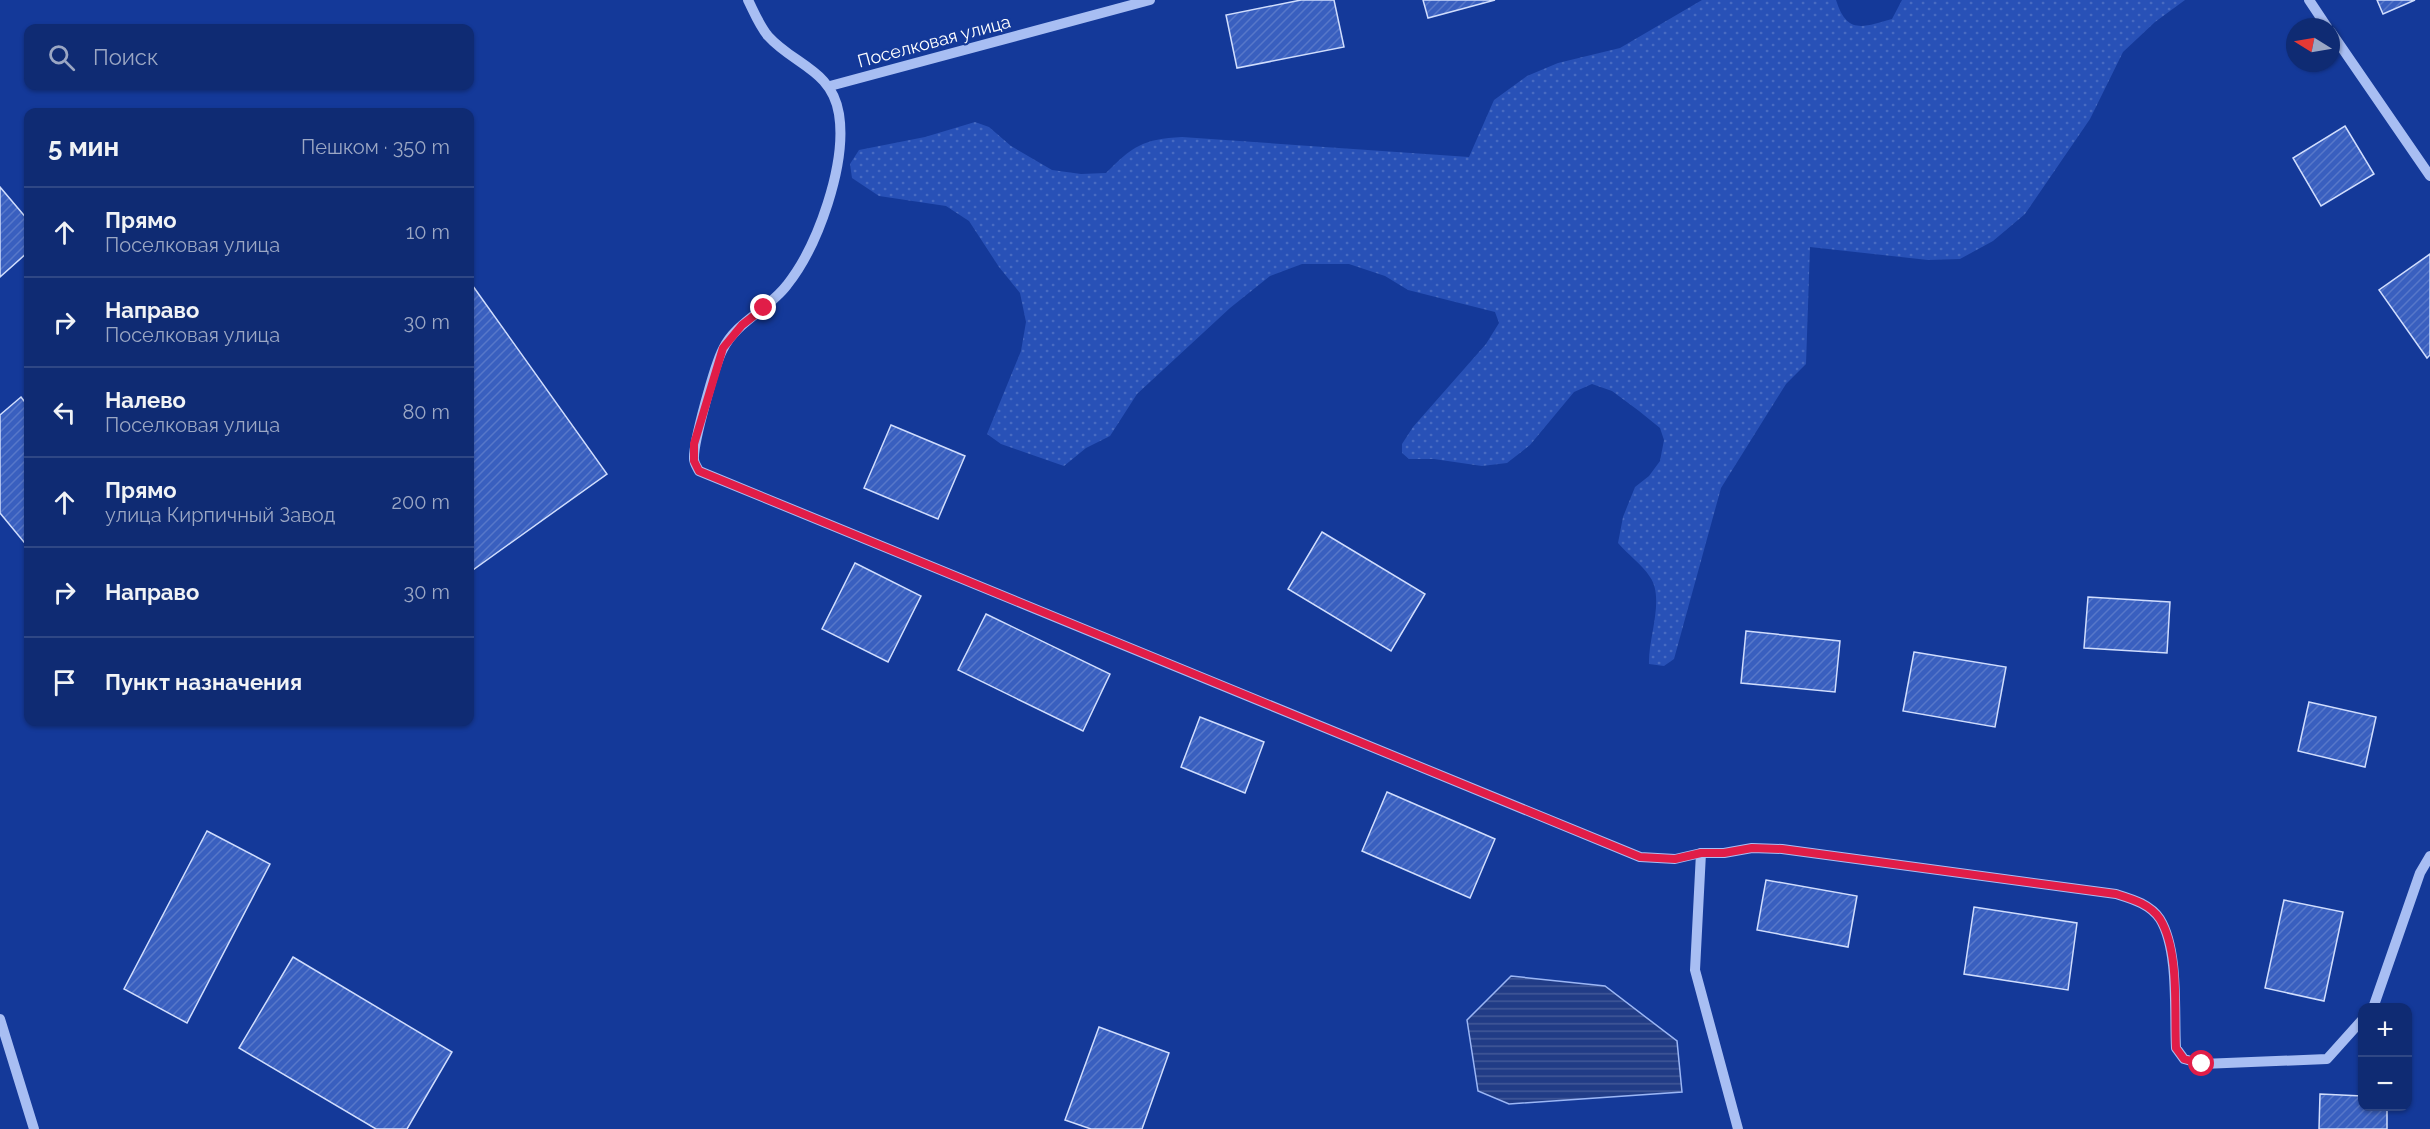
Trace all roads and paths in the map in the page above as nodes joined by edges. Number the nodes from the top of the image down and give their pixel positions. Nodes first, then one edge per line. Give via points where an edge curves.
1 (748, 0) edge
2 (1150, 0) edge
3 (2309, 0) edge
4 (2321, 18) edge
5 (2340, 45) edge
6 (830, 86) junction
7 (2430, 176) edge
8 (1701, 853) junction
9 (2430, 856) edge
10 (2375, 1003) edge
11 (0, 1019) edge
12 (2358, 1024) edge
13 (34, 1129) edge
14 (1738, 1129) edge

1 - 6 street via 769,36
2 - 6 street, Поселковая улица
3 - 4 street
5 - 7 street
6 - 8 street via 839,114 840,148 828,205 787,285 742,325 723,348 694,444 694,461 699,471 1640,857 1675,859
8 - 12 street via 1782,849 2116,894 2141,902 2159,918 2172,950 2176,1048 2184,1059 2202,1064 2327,1059
8 - 14 street via 1695,970
9 - 10 street via 2420,873
11 - 13 street

